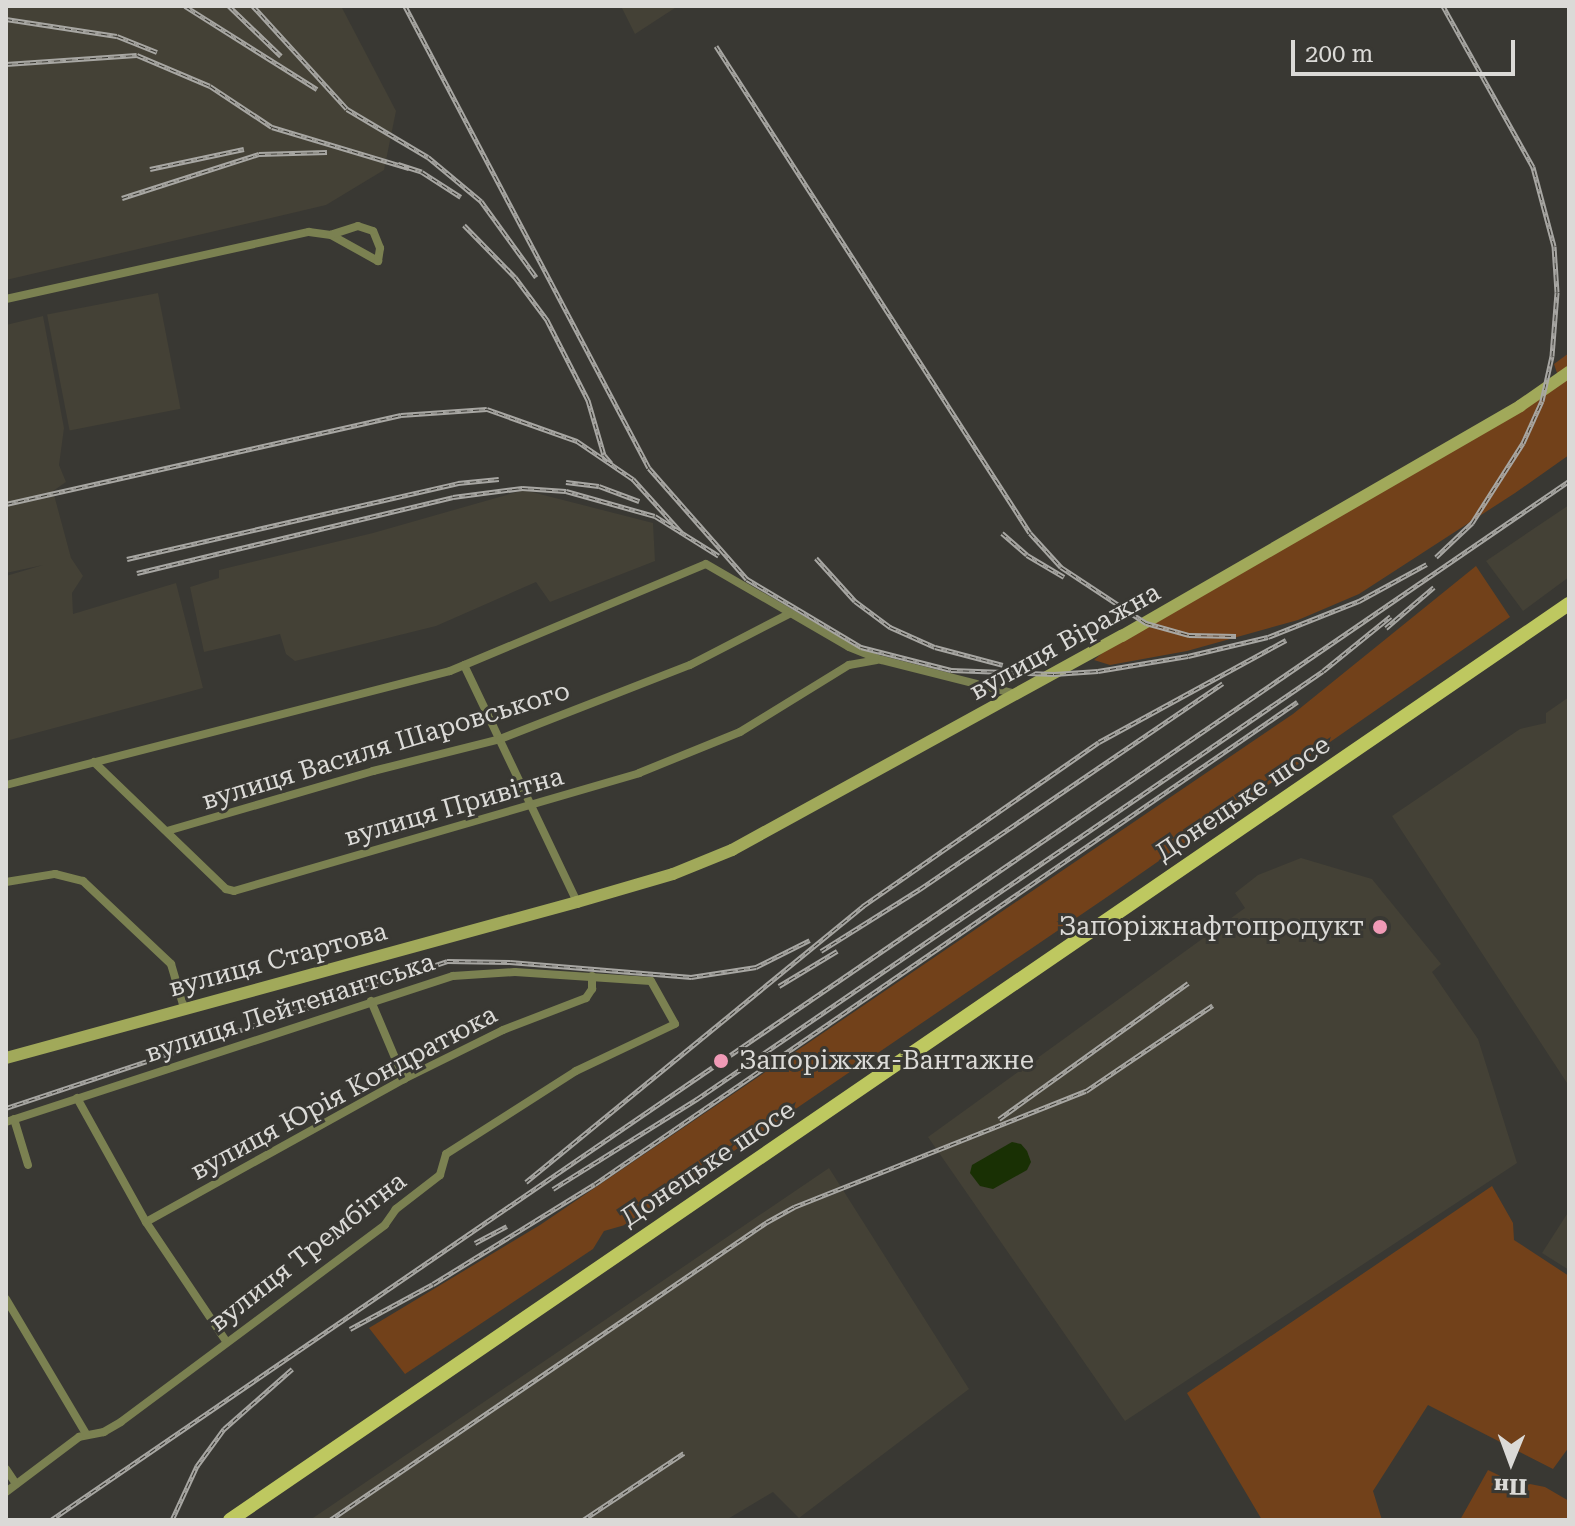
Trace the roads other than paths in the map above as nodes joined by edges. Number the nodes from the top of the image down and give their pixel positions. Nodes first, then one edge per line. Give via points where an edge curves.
1 (331, 235) junction
2 (6, 299) edge
3 (1569, 372) edge
4 (1569, 604) edge
5 (789, 614) junction
6 (849, 647) junction
7 (882, 660) junction
8 (464, 665) junction
9 (849, 665) junction
10 (1017, 694) junction
11 (500, 739) junction
12 (94, 762) junction
13 (6, 785) edge
14 (533, 806) junction
15 (167, 831) junction
16 (6, 882) edge
17 (577, 902) junction
18 (562, 907) joint
19 (592, 976) junction
20 (371, 1001) junction
21 (184, 1008) junction
22 (675, 1024) joint
23 (6, 1058) edge
24 (404, 1079) junction
25 (77, 1098) junction
26 (10, 1121) edge
27 (28, 1165) dead end
28 (146, 1222) junction
29 (6, 1299) edge
30 (226, 1341) junction
31 (86, 1434) junction
32 (6, 1469) edge
33 (16, 1484) junction
34 (6, 1492) edge
35 (230, 1520) edge

1 - 1 street via 360,253 378,261 380,248 373,231 358,226
1 - 2 street via 298,234
3 - 10 main road, вулиця Віражна via 1507,414
4 - 35 main road, Донецьке шосе
5 - 6 street
5 - 8 street via 721,570 703,565
5 - 11 street, вулиця Василя Шаровського via 690,665
6 - 7 street
6 - 9 street
7 - 9 street
7 - 10 street
8 - 11 street
8 - 12 street
9 - 14 street, вулиця Привітна via 740,732 639,773
10 - 17 main road, вулиця Віражна via 732,850
11 - 14 street
11 - 15 street, вулиця Василя Шаровського
12 - 13 street
12 - 15 street, вулиця Привітна
14 - 15 street, вулиця Привітна via 234,891
14 - 17 street
16 - 21 street via 55,874 83,881 171,964
17 - 18 main road, вулиця Віражна
18 - 21 main road, вулиця Стартова
19 - 20 street, вулиця Лейтенантська via 453,976
19 - 22 street, вулиця Лейтенантська via 651,981
19 - 24 street, вулиця Юрія Кондратюка via 586,998 503,1030
20 - 24 street
20 - 25 street, вулиця Лейтенантська
21 - 23 main road, вулиця Стартова
22 - 30 street, вулиця Трембітна via 576,1071 446,1154 440,1175 396,1209 385,1225
24 - 28 street, вулиця Юрія Кондратюка
25 - 26 street, вулиця Лейтенантська
25 - 28 street
26 - 27 street
28 - 30 street
29 - 31 street
30 - 31 street, вулиця Трембітна via 121,1422
31 - 33 street, вулиця Трембітна
32 - 33 street
33 - 34 street, вулиця Трембітна

